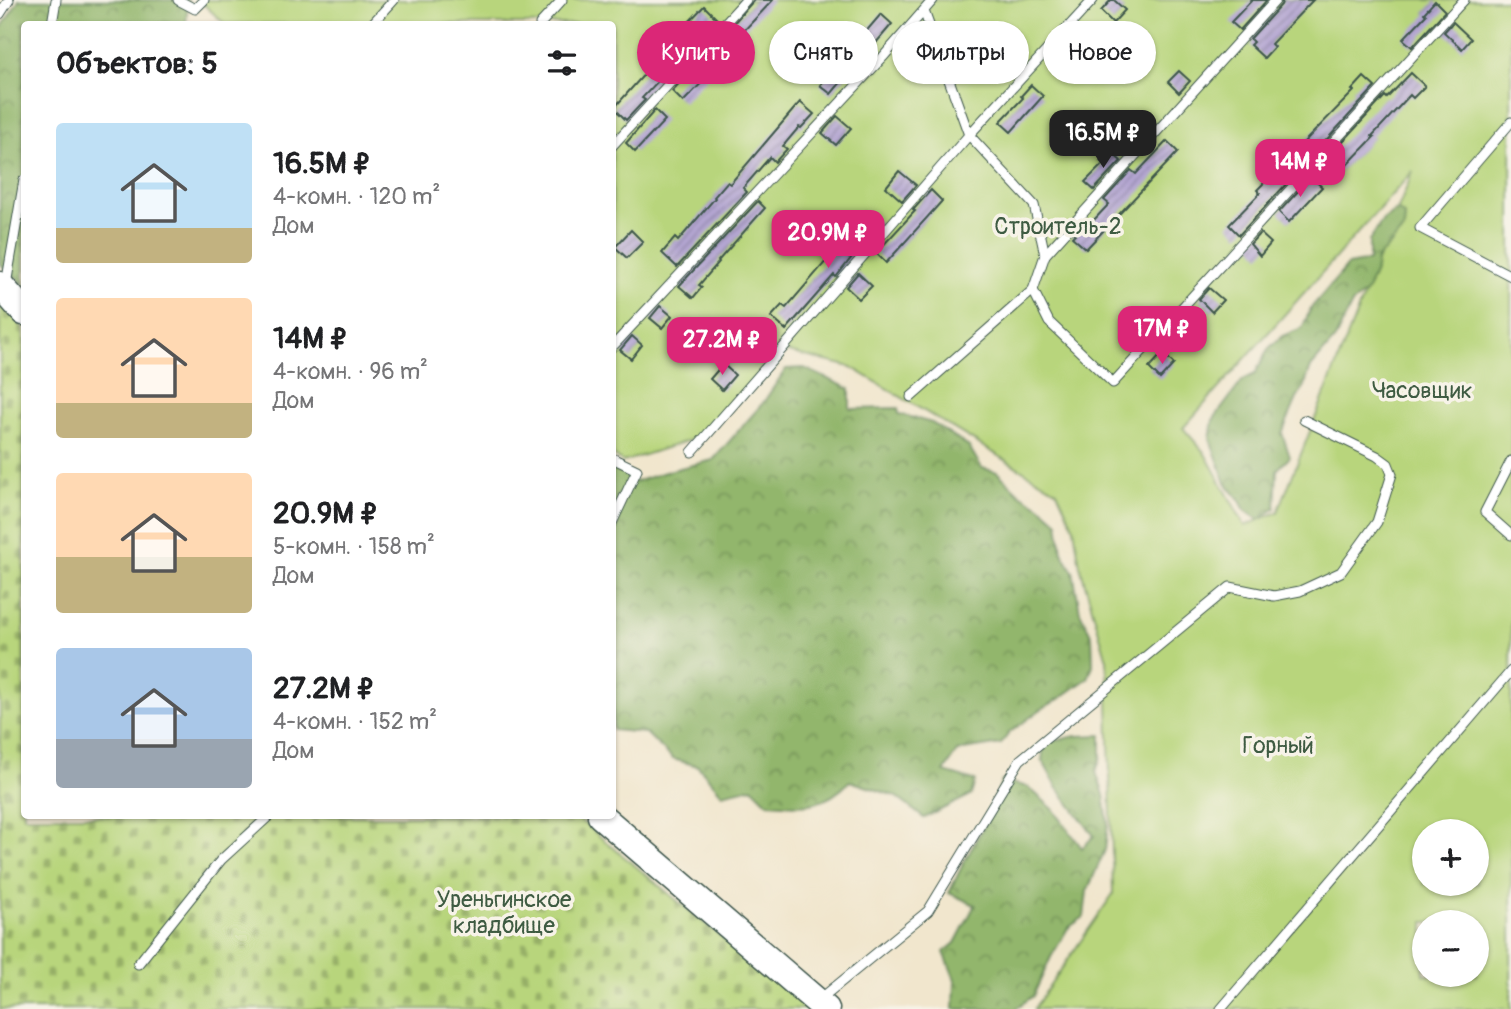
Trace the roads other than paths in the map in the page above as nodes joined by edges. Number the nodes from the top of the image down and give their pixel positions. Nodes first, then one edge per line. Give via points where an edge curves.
1 (9, 0) edge
2 (56, 0) edge
3 (178, 0) edge
4 (204, 0) edge
5 (394, 0) edge
6 (562, 0) edge
7 (746, 0) edge
8 (933, 0) edge
9 (1093, 0) edge
10 (1276, 0) edge
11 (1464, 0) edge
12 (924, 11) junction
13 (0, 14) edge
14 (52, 21) edge
15 (375, 21) edge
16 (543, 21) edge
17 (1511, 122) edge
18 (968, 135) junction
19 (616, 142) edge
20 (21, 195) edge
21 (1045, 255) junction
22 (1511, 276) edge
23 (1033, 290) junction
24 (2, 292) edge
25 (21, 309) edge
26 (616, 343) edge
27 (911, 397) dead end
28 (1304, 420) dead end
29 (692, 452) dead end
30 (616, 460) edge
31 (1511, 461) edge
32 (616, 515) edge
33 (1511, 535) edge
34 (1511, 671) edge
35 (266, 819) edge
36 (605, 819) edge
37 (138, 964) dead end
38 (822, 1005) edge
39 (1221, 1009) edge

1 - 13 lane
2 - 14 lane
3 - 4 lane via 195,9
5 - 15 lane
6 - 16 lane
7 - 19 lane
8 - 12 lane
9 - 18 lane
10 - 21 lane
11 - 23 lane via 1113,383 1049,322
12 - 18 lane
12 - 26 lane
17 - 22 lane via 1419,228
18 - 21 lane via 1034,205
18 - 29 lane
20 - 24 lane
21 - 23 lane
23 - 27 lane
24 - 25 main road
28 - 38 lane via 1377,456 1392,474 1377,522 1341,572 1300,591 1274,596 1230,587 1020,760 928,911
30 - 32 lane via 637,470
31 - 33 lane via 1485,512
34 - 39 lane
35 - 37 lane via 221,860
36 - 38 main road

